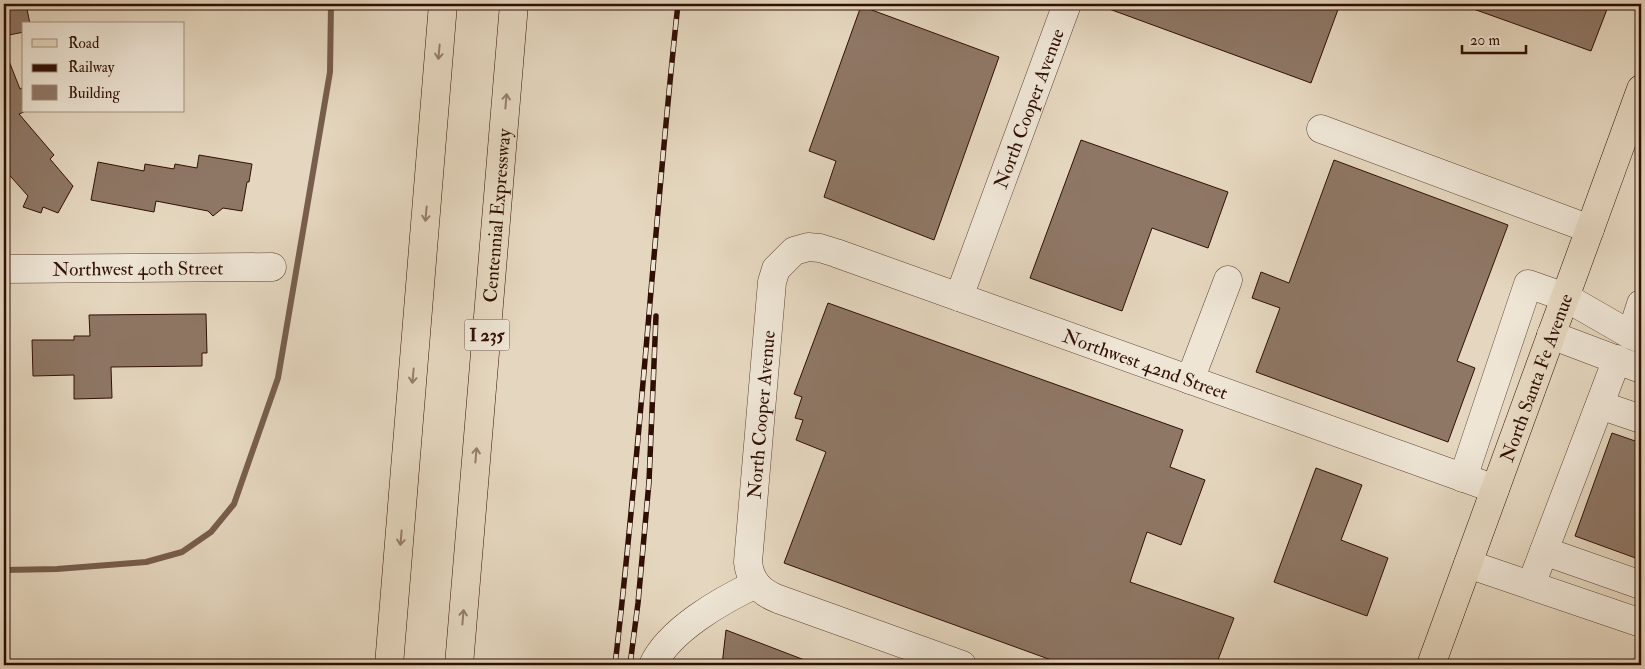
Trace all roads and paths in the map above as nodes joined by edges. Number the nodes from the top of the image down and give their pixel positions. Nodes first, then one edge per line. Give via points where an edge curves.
1 (443, 4) edge
2 (514, 4) edge
3 (1067, 4) edge
4 (1641, 92) edge
5 (1322, 129) dead end
6 (1590, 229) junction
7 (794, 251) joint
8 (272, 267) dead end
9 (4, 269) edge
10 (1228, 280) dead end
11 (1565, 297) junction
12 (959, 298) junction
13 (1641, 304) edge
14 (1551, 336) junction
15 (1636, 337) edge
16 (1629, 364) edge
17 (1190, 380) junction
18 (1600, 405) junction
19 (1641, 419) edge
20 (1463, 478) junction
21 (1494, 489) junction
22 (1544, 551) junction
23 (1468, 564) junction
24 (756, 584) junction
25 (1531, 585) junction
26 (1641, 585) edge
27 (395, 612) junction
28 (1641, 623) edge
29 (377, 665) edge
30 (390, 665) edge
31 (459, 665) edge
32 (653, 665) edge
33 (962, 665) edge
34 (1431, 665) edge

1 -> 27 main road
31 -> 2 main road, Centennial Expressway / I 235
3 - 12 street, North Cooper Avenue
4 - 6 main road, North Santa Fe Avenue
5 - 6 street
6 - 11 main road, North Santa Fe Avenue
7 - 12 street, Northwest 42nd Street via 820,248
7 - 24 street, North Cooper Avenue via 776,269 770,295 748,562
8 - 9 street, Northwest 40th Street
10 - 17 street
11 - 14 main road, North Santa Fe Avenue
11 - 15 street
11 - 20 street via 1528,284
12 - 17 street, Northwest 42nd Street
13 - 15 street
14 - 16 street
14 - 21 main road, North Santa Fe Avenue
16 - 18 street
17 - 20 street, Northwest 42nd Street
18 - 19 street
18 - 22 street
20 - 21 street, Northwest 42nd Street
21 - 23 main road, North Santa Fe Avenue
22 - 25 street
22 - 26 street
23 - 25 street
23 - 34 main road, North Santa Fe Avenue
24 - 32 street via 717,605 685,628 663,649
24 - 33 street via 766,594 778,599
25 - 28 street
27 - 29 main road
27 - 30 main road

